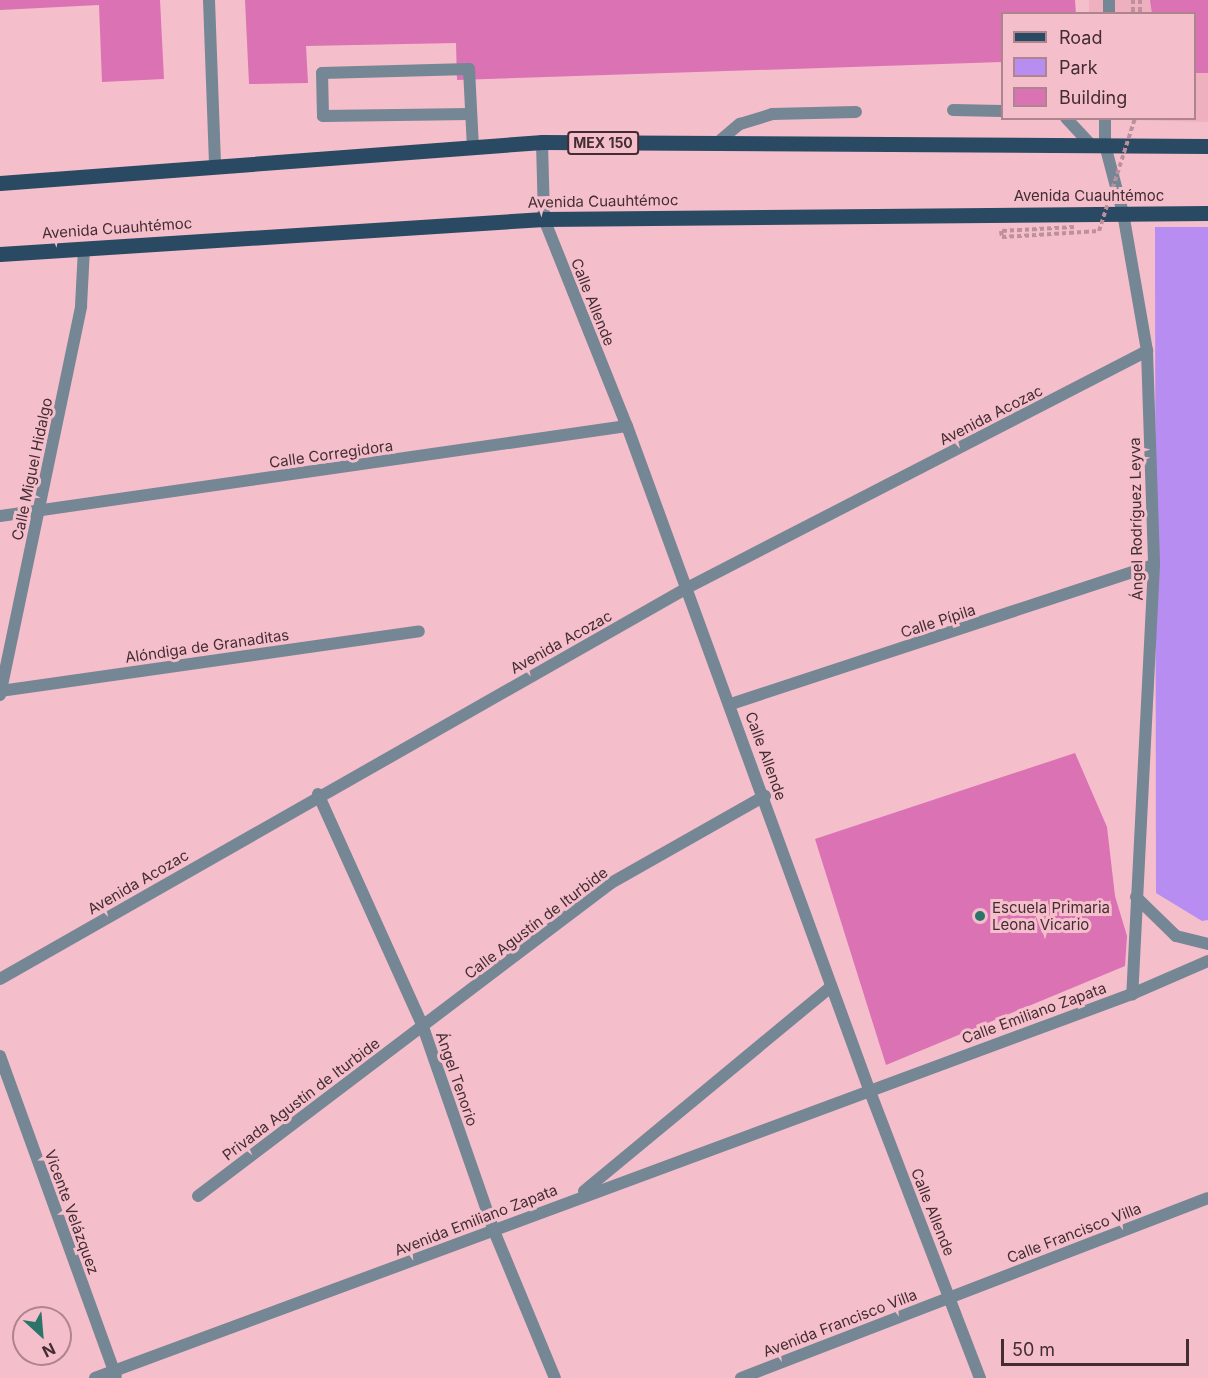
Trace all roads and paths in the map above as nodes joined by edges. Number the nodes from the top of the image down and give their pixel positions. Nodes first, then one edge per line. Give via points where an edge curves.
1 (209, 0) edge
2 (952, 110) dead end
3 (1001, 111) edge
4 (856, 112) dead end
5 (470, 114) junction
6 (1068, 120) edge
7 (1105, 120) edge
8 (1134, 120) edge
9 (542, 142) junction
10 (717, 143) junction
11 (1098, 145) junction
12 (473, 147) junction
13 (1208, 147) edge
14 (215, 164) junction
15 (0, 183) edge
16 (1123, 213) junction
17 (1208, 213) edge
18 (544, 219) junction
19 (1074, 226) dead end
20 (84, 248) junction
21 (0, 254) edge
22 (1147, 351) junction
23 (627, 426) junction
24 (38, 511) junction
25 (0, 516) edge
26 (1154, 566) junction
27 (685, 589) junction
28 (419, 631) dead end
29 (0, 692) edge
30 (731, 704) junction
31 (318, 795) junction
32 (765, 796) junction
33 (1136, 897) junction
34 (1208, 944) edge
35 (1208, 961) edge
36 (0, 978) edge
37 (831, 987) junction
38 (1132, 994) junction
39 (423, 1027) junction
40 (0, 1056) edge
41 (869, 1089) junction
42 (198, 1196) dead end
43 (576, 1197) junction
44 (1208, 1198) edge
45 (494, 1231) junction
46 (951, 1297) junction
47 (115, 1375) edge
48 (95, 1378) edge
49 (555, 1378) edge
50 (741, 1378) edge
51 (980, 1378) edge

1 - 14 street
2 - 3 street
4 - 10 street via 772,114 740,124
5 - 5 street via 323,116 322,73 469,69
5 - 12 street
6 - 11 street
7 - 11 street
8 - 19 path, bridge via 1099,231 1002,237 1001,231
9 - 10 main road, MEX 150
9 - 12 main road, MEX 150
9 - 18 street, Calle Allende
10 - 11 main road, MEX 150
11 - 13 main road, MEX 150
11 - 16 street, Ángel Rodríguez Leyva
12 - 14 main road, MEX 150
14 - 15 main road, MEX 150
16 - 17 main road, Avenida Cuauhtémoc
16 - 18 main road, Avenida Cuauhtémoc
16 - 22 street, Ángel Rodríguez Leyva
18 - 20 main road, Avenida Cuauhtémoc
18 - 23 street, Calle Allende
20 - 21 main road, Avenida Cuauhtémoc
20 - 24 street, Calle Miguel Hidalgo via 81,306
22 - 26 street, Ángel Rodríguez Leyva
22 - 27 street, Avenida Acozac
23 - 24 street, Calle Corregidora
23 - 27 street, Calle Allende
24 - 25 street, Calle Corregidora
24 - 29 street, Calle Miguel Hidalgo
26 - 30 street, Calle Pípila
26 - 33 street, Ángel Rodríguez Leyva
27 - 30 street, Calle Allende
27 - 31 street, Avenida Acozac
28 - 29 street, Alóndiga de Granaditas
30 - 32 street, Calle Allende
31 - 36 street, Avenida Acozac
31 - 39 street, Ángel Tenorio
32 - 37 street, Calle Allende
32 - 39 street, Calle Agustín de Iturbide via 611,883
33 - 34 street via 1176,936
33 - 38 street, Ángel Rodríguez Leyva
35 - 38 street, Calle Emiliano Zapata
37 - 41 street, Calle Allende
37 - 43 street
38 - 41 street, Calle Emiliano Zapata
39 - 42 street, Privada Agustín de Iturbide
39 - 45 street, Ángel Tenorio
40 - 47 street, Vicente Velázquez
41 - 43 street, Avenida Emiliano Zapata
41 - 46 street, Calle Allende
43 - 45 street, Avenida Emiliano Zapata
44 - 46 street, Calle Francisco Villa
45 - 47 street, Avenida Emiliano Zapata
45 - 49 street, Ángel Tenorio
46 - 50 street, Avenida Francisco Villa
46 - 51 street, Calle Allende
47 - 48 street, Avenida Emiliano Zapata

